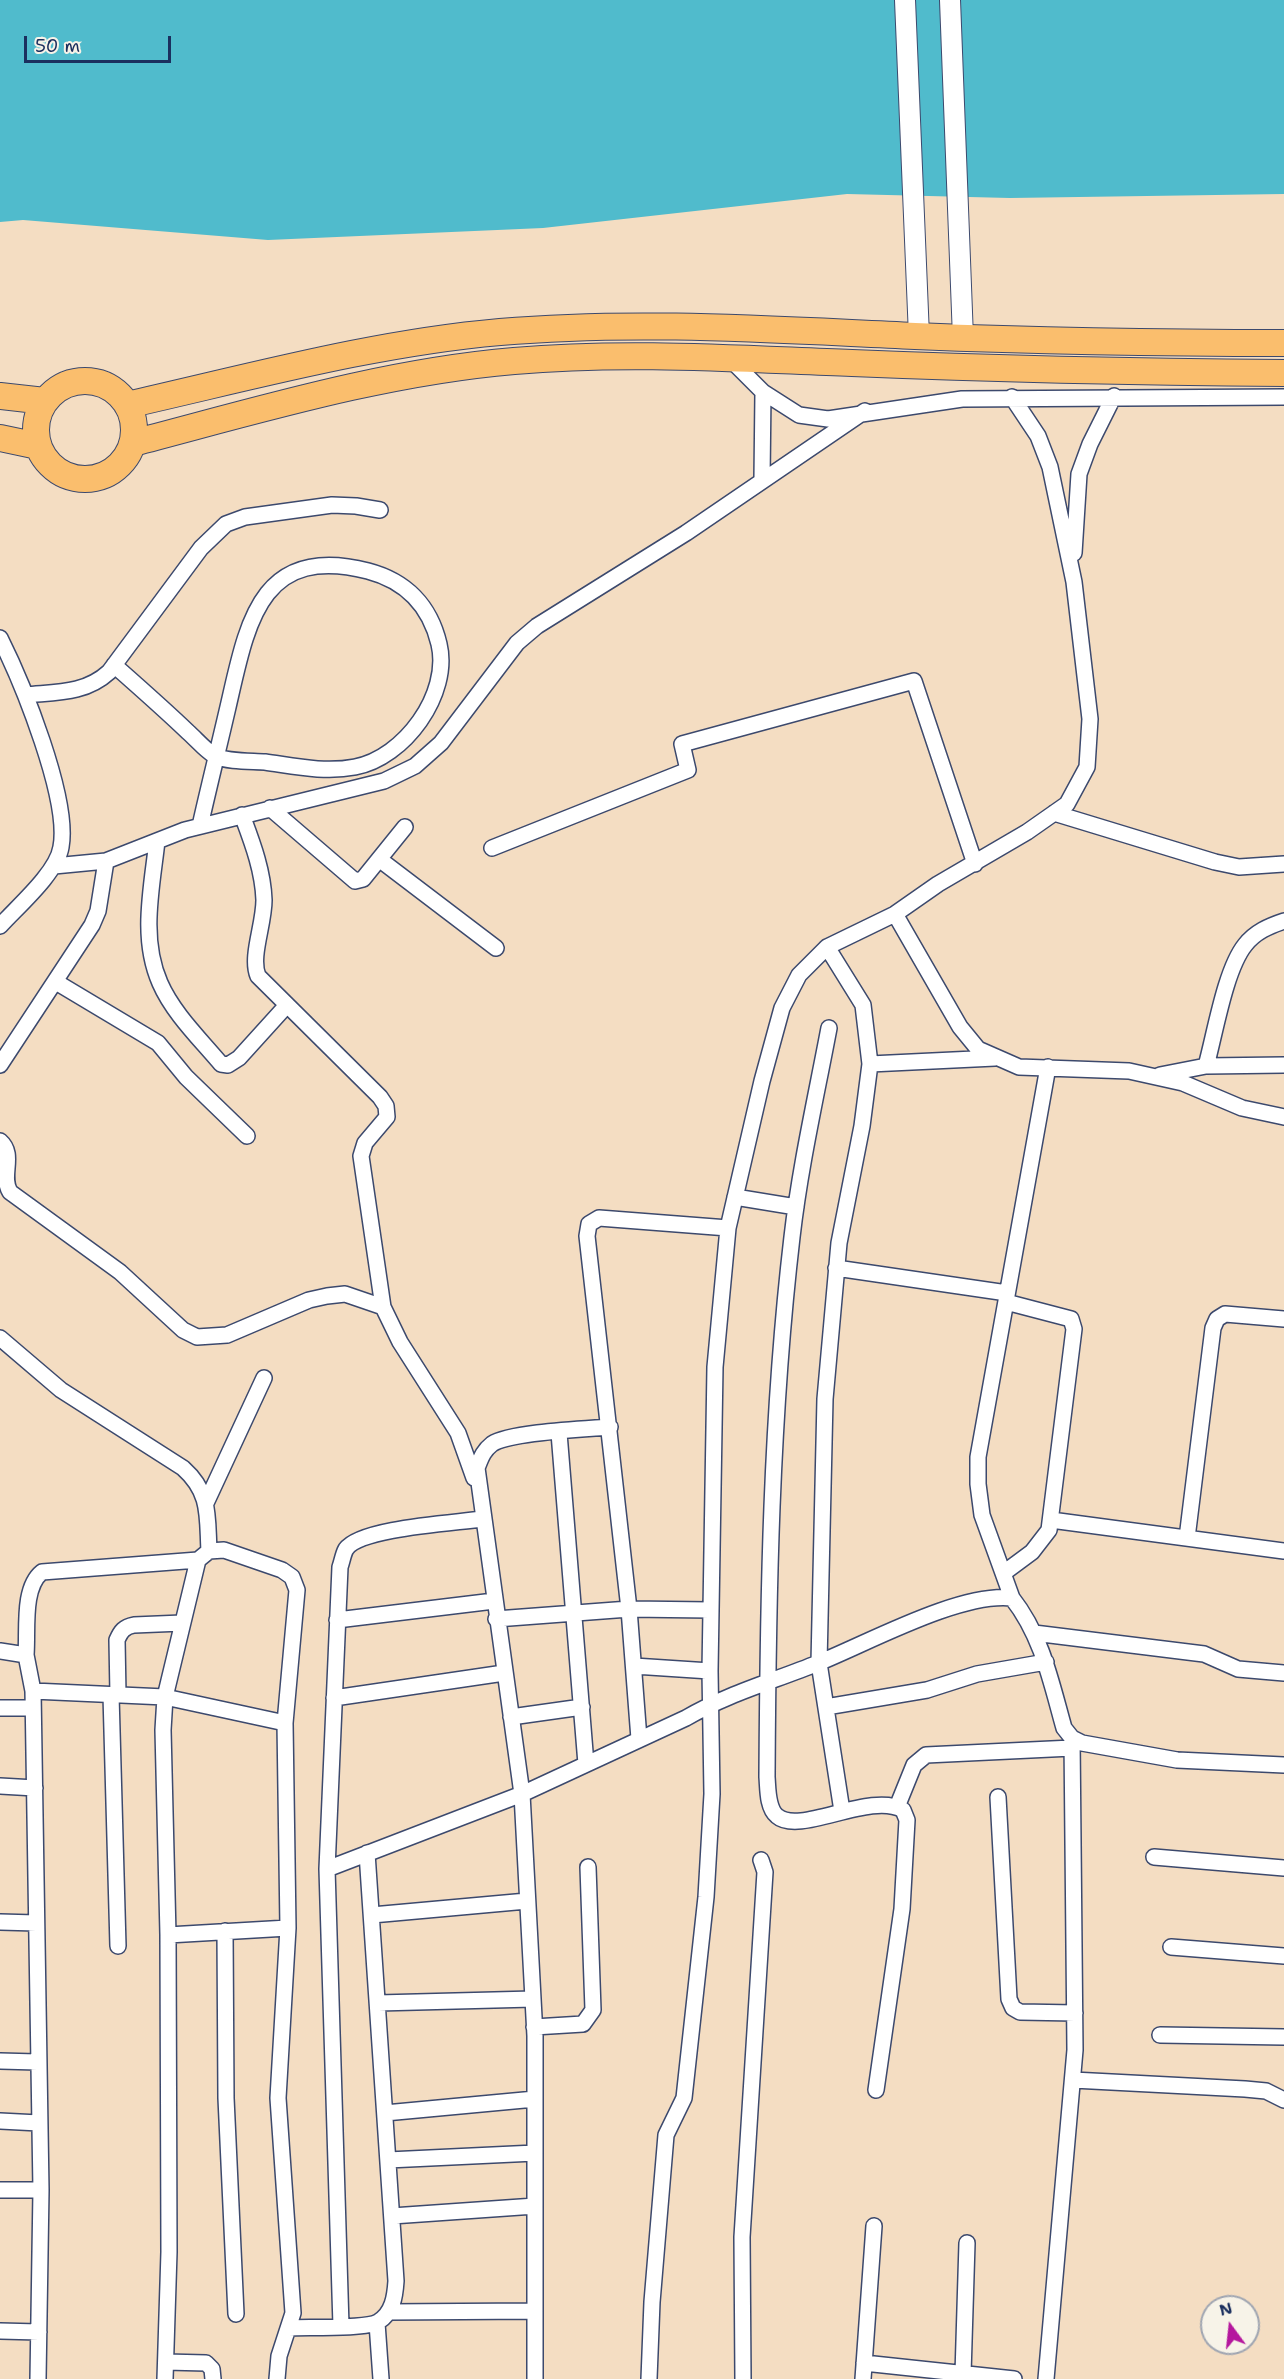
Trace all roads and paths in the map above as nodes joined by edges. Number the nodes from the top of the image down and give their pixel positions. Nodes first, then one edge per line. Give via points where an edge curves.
1 (905, 0) edge
2 (950, 0) edge
3 (919, 336) junction
4 (963, 338) junction
5 (1284, 344) edge
6 (730, 359) junction
7 (1284, 374) edge
8 (764, 392) junction
9 (0, 396) edge
10 (1114, 396) junction
11 (1012, 397) junction
12 (1284, 397) edge
13 (45, 401) junction
14 (128, 405) junction
15 (865, 411) junction
16 (0, 438) edge
17 (133, 442) junction
18 (38, 446) junction
19 (762, 479) junction
20 (380, 510) dead end
21 (1074, 582) junction
22 (0, 638) edge
23 (114, 665) junction
24 (26, 695) junction
25 (216, 756) junction
26 (270, 808) junction
27 (1054, 813) junction
28 (243, 815) junction
29 (200, 826) junction
30 (405, 827) dead end
31 (157, 841) junction
32 (492, 848) dead end
33 (379, 859) junction
34 (106, 861) junction
35 (975, 864) junction
36 (1284, 864) edge
37 (54, 866) junction
38 (895, 914) junction
39 (1284, 921) edge
40 (0, 926) edge
41 (827, 947) junction
42 (496, 948) dead end
43 (56, 982) junction
44 (287, 1005) junction
45 (830, 1028) dead end
46 (998, 1058) junction
47 (870, 1064) junction
48 (0, 1065) edge
49 (1284, 1065) edge
50 (1206, 1066) junction
51 (1048, 1067) junction
52 (1154, 1076) junction
53 (1284, 1117) edge
54 (247, 1136) dead end
55 (0, 1141) edge
56 (735, 1197) junction
57 (796, 1207) junction
58 (729, 1228) junction
59 (837, 1268) junction
60 (1007, 1298) junction
61 (383, 1307) junction
62 (1284, 1319) edge
63 (0, 1338) edge
64 (264, 1378) dead end
65 (610, 1427) junction
66 (559, 1432) junction
67 (478, 1490) junction
68 (206, 1503) junction
69 (482, 1519) junction
70 (1051, 1520) junction
71 (1186, 1538) junction
72 (1284, 1551) edge
73 (204, 1555) junction
74 (1005, 1572) junction
75 (1012, 1598) junction
76 (494, 1602) junction
77 (629, 1609) junction
78 (710, 1610) junction
79 (574, 1612) junction
80 (496, 1619) junction
81 (337, 1620) junction
82 (182, 1623) junction
83 (1034, 1632) junction
84 (0, 1651) edge
85 (26, 1655) junction
86 (1046, 1662) junction
87 (819, 1663) junction
88 (634, 1666) junction
89 (710, 1671) junction
90 (504, 1673) junction
91 (1284, 1673) edge
92 (767, 1682) junction
93 (33, 1691) junction
94 (115, 1695) junction
95 (165, 1697) junction
96 (334, 1698) junction
97 (710, 1704) junction
98 (582, 1707) junction
99 (826, 1707) junction
100 (0, 1708) edge
101 (33, 1708) junction
102 (511, 1717) junction
103 (285, 1722) junction
104 (639, 1739) junction
105 (1072, 1743) junction
106 (586, 1764) junction
107 (1284, 1765) edge
108 (0, 1786) edge
109 (35, 1788) junction
110 (522, 1794) junction
111 (998, 1797) dead end
112 (897, 1807) junction
113 (842, 1811) junction
114 (367, 1853) junction
115 (1154, 1857) dead end
116 (761, 1860) dead end
117 (588, 1867) dead end
118 (1284, 1868) edge
119 (327, 1869) junction
120 (527, 1901) junction
121 (372, 1915) junction
122 (0, 1922) edge
123 (36, 1923) junction
124 (288, 1928) junction
125 (225, 1931) junction
126 (168, 1935) junction
127 (118, 1946) dead end
128 (1171, 1947) dead end
129 (1284, 1956) edge
130 (533, 1999) junction
131 (378, 2003) junction
132 (1075, 2013) junction
133 (534, 2027) junction
134 (1160, 2035) dead end
135 (1284, 2037) edge
136 (0, 2061) edge
137 (37, 2062) junction
138 (1073, 2080) junction
139 (876, 2090) dead end
140 (535, 2099) junction
141 (1284, 2100) edge
142 (385, 2113) junction
143 (0, 2121) edge
144 (39, 2123) junction
145 (535, 2153) junction
146 (388, 2160) junction
147 (0, 2190) edge
148 (41, 2190) junction
149 (535, 2206) junction
150 (392, 2216) junction
151 (874, 2226) dead end
152 (967, 2243) dead end
153 (535, 2311) junction
154 (236, 2314) dead end
155 (383, 2317) junction
156 (341, 2326) junction
157 (289, 2328) junction
158 (0, 2331) edge
159 (39, 2332) junction
160 (166, 2362) junction
161 (864, 2371) edge
162 (963, 2374) junction
163 (38, 2379) edge
164 (165, 2379) edge
165 (213, 2379) edge
166 (277, 2379) edge
167 (381, 2379) edge
168 (535, 2379) edge
169 (649, 2379) edge
170 (743, 2379) edge
171 (1014, 2379) edge
172 (1046, 2379) edge

1 - 3 street
2 - 4 street
3 - 4 highway
3 - 14 highway via 677,326 503,332 386,347
4 - 5 highway
6 - 7 highway
6 - 8 street
6 - 17 highway via 590,356 443,368 327,392
8 - 15 street via 799,415 828,419
8 - 19 street
9 - 13 highway
10 - 11 street
10 - 12 street
10 - 21 street via 1079,474
11 - 15 street
11 - 21 street via 1038,436 1050,467
13 - 14 highway via 60,388 78,382 97,383 115,391
13 - 18 highway via 37,423
14 - 17 highway via 134,423
15 - 19 street
16 - 18 highway
17 - 18 highway via 125,459 112,471 87,479 61,473 46,462
19 - 26 street via 537,626 517,643 441,743 415,766 384,781
20 - 23 street via 332,505 245,517 226,524 201,548
21 - 27 street via 1090,719 1087,767 1067,804
22 - 24 street
23 - 24 street via 90,687
23 - 25 street
24 - 37 street via 57,799 61,848
25 - 25 street via 249,622 259,602 277,582 300,569 326,565 357,568 405,586 422,603 440,645 442,670 438,691 425,714 385,755 357,767 327,770
25 - 29 street
26 - 28 street
26 - 33 street via 355,881 363,879
27 - 35 street
27 - 36 street via 1215,862 1239,867
28 - 29 street
28 - 44 street via 257,857 264,899 254,966 258,976
29 - 31 street
30 - 33 street
31 - 34 street
31 - 44 street via 149,943 160,984 172,1004 221,1064 228,1065
32 - 35 street via 688,770 682,744 914,681
33 - 42 street
34 - 37 street
34 - 43 street via 98,911
35 - 38 street
37 - 40 street
38 - 41 street
38 - 46 street via 960,1027 978,1049
39 - 50 street via 1256,934 1234,964
41 - 47 street via 863,1005
41 - 56 street via 800,975 782,1008
43 - 48 street
43 - 54 street via 158,1043 186,1077
44 - 61 street via 386,1106 387,1117 365,1143 361,1156
45 - 57 street
46 - 47 street
46 - 51 street via 1019,1067
47 - 59 street
49 - 50 street
50 - 52 street
51 - 52 street
51 - 60 street
52 - 53 street via 1183,1083 1242,1108
55 - 61 street via 8,1156 5,1177 10,1192 120,1272 183,1330 197,1337 227,1335 327,1296 345,1294
56 - 57 street
56 - 58 street
57 - 92 street via 772,1484
58 - 65 street via 613,1218 599,1218 589,1224 586,1236
58 - 78 street via 715,1367
59 - 60 street
59 - 87 street via 825,1399
60 - 70 street via 1071,1319 1074,1329
60 - 74 street via 978,1457 982,1515
61 - 67 street via 400,1342 458,1433
62 - 71 street via 1225,1314 1217,1319
63 - 68 street via 67,1395 183,1468 195,1479
64 - 68 street
65 - 66 street
65 - 77 street
66 - 67 street via 494,1443 483,1452 477,1468
66 - 79 street
67 - 69 street
68 - 73 street
69 - 76 street
69 - 81 street via 359,1538 346,1549 340,1567
70 - 71 street
70 - 74 street via 1043,1541
71 - 72 street
73 - 82 street
73 - 85 street via 42,1572 30,1590
73 - 103 street via 224,1550 292,1577 297,1604
74 - 75 street
75 - 83 street
75 - 87 street via 984,1599 921,1618
76 - 80 street
76 - 81 street
77 - 78 street
77 - 79 street
77 - 88 street
78 - 89 street
79 - 80 street
79 - 98 street
80 - 90 street
81 - 96 street
82 - 94 street via 134,1625 120,1633
82 - 95 street
83 - 86 street
83 - 91 street via 1204,1654 1238,1669
84 - 85 street
85 - 93 street
86 - 99 street via 977,1674 927,1690
86 - 105 street via 1064,1728
87 - 92 street
87 - 99 street
88 - 89 street
88 - 104 street
89 - 97 street
90 - 96 street
90 - 102 street
92 - 97 street
92 - 113 street via 767,1777 771,1807 787,1821
93 - 94 street
93 - 101 street
94 - 95 street
94 - 127 street
95 - 103 street
95 - 126 street
96 - 119 street
97 - 104 street
97 - 169 street via 712,1794 706,1897 684,2098 666,2135
98 - 102 street
98 - 106 street
99 - 113 street
100 - 101 street
101 - 109 street
102 - 110 street
103 - 124 street
104 - 106 street
105 - 107 street via 1177,1760
105 - 112 street via 926,1755 914,1765
105 - 132 street
106 - 110 street
108 - 109 street
109 - 123 street
110 - 114 street
110 - 120 street
111 - 132 street via 1009,1999 1020,2012
112 - 113 street via 868,1806
112 - 139 street via 907,1820 902,1909
114 - 119 street
114 - 121 street
115 - 118 street
116 - 170 street via 765,1872 742,2237
117 - 133 street via 594,2010 583,2024
119 - 156 street
120 - 121 street
120 - 130 street
121 - 131 street
122 - 123 street
123 - 137 street
124 - 125 street
124 - 157 street via 278,2098 293,2313
125 - 126 street
125 - 154 street via 226,2098
126 - 160 street
128 - 129 street
130 - 131 street
130 - 133 street
131 - 142 street
132 - 138 street
133 - 140 street
134 - 135 street
136 - 137 street
137 - 144 street
138 - 141 street via 1245,2089 1266,2091
138 - 172 street
140 - 142 street
140 - 145 street
142 - 146 street
143 - 144 street
144 - 148 street
145 - 146 street
145 - 149 street
146 - 150 street
147 - 148 street
148 - 159 street
149 - 150 street
149 - 153 street
150 - 155 street via 395,2299
151 - 161 street
152 - 162 street
153 - 155 street
153 - 168 street
155 - 156 street
155 - 167 street
156 - 157 street
157 - 166 street via 279,2356
158 - 159 street
159 - 163 street
160 - 164 street
160 - 165 street via 206,2363 212,2369
161 - 162 street
162 - 171 street

